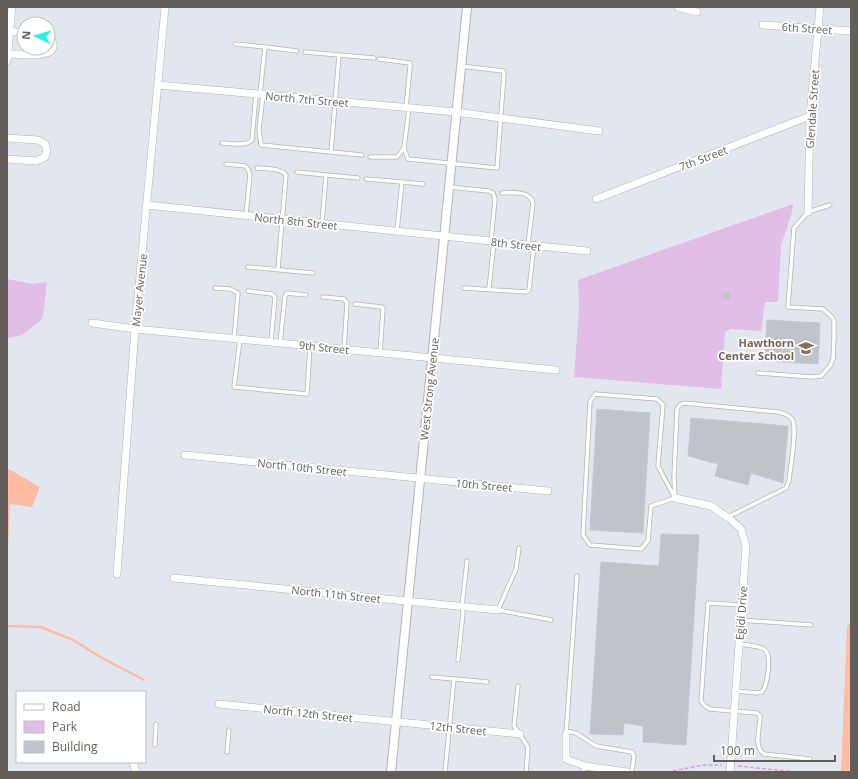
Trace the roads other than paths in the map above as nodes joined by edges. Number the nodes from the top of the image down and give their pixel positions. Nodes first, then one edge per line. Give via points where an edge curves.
1 (12, 7) edge
2 (164, 7) edge
3 (467, 7) edge
4 (678, 7) edge
5 (820, 7) edge
6 (697, 12) dead end
7 (763, 25) dead end
8 (819, 29) junction
9 (9, 31) junction
10 (851, 31) edge
11 (16, 32) edge
12 (235, 44) dead end
13 (265, 47) junction
14 (297, 51) dead end
15 (306, 52) dead end
16 (8, 54) edge
17 (339, 56) junction
18 (374, 58) dead end
19 (379, 59) dead end
20 (7, 61) edge
21 (461, 66) junction
22 (158, 85) junction
23 (260, 94) junction
24 (334, 101) junction
25 (407, 108) junction
26 (456, 112) junction
27 (810, 116) junction
28 (501, 118) junction
29 (599, 131) dead end
30 (7, 138) edge
31 (222, 143) dead end
32 (404, 148) junction
33 (330, 152) junction
34 (362, 155) dead end
35 (370, 156) dead end
36 (7, 158) edge
37 (226, 164) dead end
38 (452, 164) junction
39 (257, 168) dead end
40 (297, 172) dead end
41 (326, 175) junction
42 (358, 178) dead end
43 (366, 179) dead end
44 (402, 182) junction
45 (423, 184) dead end
46 (449, 187) junction
47 (502, 192) dead end
48 (596, 200) dead end
49 (147, 205) junction
50 (830, 205) dead end
51 (808, 212) junction
52 (246, 216) junction
53 (282, 219) junction
54 (322, 223) junction
55 (397, 231) junction
56 (445, 236) junction
57 (492, 241) junction
58 (531, 245) junction
59 (587, 251) dead end
60 (248, 267) dead end
61 (278, 269) junction
62 (313, 273) dead end
63 (216, 288) dead end
64 (464, 288) dead end
65 (489, 290) junction
66 (248, 291) dead end
67 (306, 295) dead end
68 (323, 297) dead end
69 (355, 304) dead end
70 (92, 323) dead end
71 (135, 328) junction
72 (237, 339) junction
73 (271, 342) junction
74 (280, 343) junction
75 (310, 346) junction
76 (344, 349) junction
77 (380, 353) junction
78 (432, 358) junction
79 (556, 370) dead end
80 (758, 373) dead end
81 (185, 455) dead end
82 (419, 479) junction
83 (548, 491) dead end
84 (675, 498) junction
85 (728, 517) junction
86 (519, 548) dead end
87 (467, 561) dead end
88 (117, 574) dead end
89 (577, 576) dead end
90 (174, 578) dead end
91 (409, 601) junction
92 (742, 605) junction
93 (462, 606) junction
94 (498, 610) junction
95 (551, 620) dead end
96 (741, 620) junction
97 (811, 625) dead end
98 (739, 644) junction
99 (458, 660) dead end
100 (432, 677) dead end
101 (454, 679) junction
102 (487, 682) dead end
103 (518, 686) dead end
104 (736, 691) junction
105 (219, 704) dead end
106 (735, 711) junction
107 (396, 722) junction
108 (156, 724) dead end
109 (449, 727) junction
110 (229, 730) dead end
111 (566, 733) junction
112 (520, 734) junction
113 (155, 745) dead end
114 (226, 752) dead end
115 (810, 759) dead end
116 (584, 769) edge
117 (391, 772) edge
118 (445, 772) edge
119 (526, 772) edge
120 (627, 772) edge
121 (632, 772) edge
122 (730, 772) edge

1 - 9 street
2 - 22 street, Mayer Avenue
3 - 21 street, West Strong Avenue
4 - 6 street
5 - 8 street, Glendale Street
7 - 8 street, 6th Street
8 - 10 street, 6th Street
8 - 27 street, Glendale Street
9 - 11 street
9 - 16 street
12 - 13 lane
13 - 14 lane
13 - 23 lane
15 - 17 lane
16 - 20 street
17 - 18 lane
17 - 24 lane
19 - 25 lane via 410,63
21 - 26 street, West Strong Avenue
21 - 28 lane via 503,71
22 - 23 street, North 7th Street
22 - 49 street, Mayer Avenue
23 - 24 street, North 7th Street
23 - 31 lane via 252,140 243,144
23 - 33 lane via 261,145
24 - 25 street, North 7th Street
24 - 33 lane
25 - 26 street, North 7th Street
25 - 32 lane
26 - 28 street
26 - 38 street, West Strong Avenue
27 - 48 street, 7th Street
27 - 51 street, Glendale Street
28 - 29 street
28 - 38 lane via 497,168
30 - 36 street via 38,140 45,144 47,150 45,156 36,161
32 - 35 lane via 397,157
32 - 38 lane via 408,159
33 - 34 lane
37 - 52 lane via 245,166 248,169 250,175
38 - 46 street, West Strong Avenue
39 - 53 lane via 278,170 286,175
40 - 41 lane
41 - 42 lane
41 - 54 lane
43 - 44 lane
44 - 45 lane
44 - 55 lane
46 - 56 street, West Strong Avenue
46 - 57 lane via 493,193 495,199
47 - 58 lane via 529,195 532,198
49 - 52 street, North 8th Street
49 - 71 street, Mayer Avenue
50 - 51 lane
51 - 80 lane via 794,228 788,307 823,309 832,317 833,359 821,376
52 - 53 street, North 8th Street
53 - 54 street, North 8th Street
53 - 61 lane
54 - 55 street, North 8th Street
55 - 56 street, North 8th Street
56 - 57 street, 8th Street
56 - 78 street, West Strong Avenue
57 - 58 street, 8th Street
57 - 65 lane
58 - 59 street, 8th Street
58 - 65 lane via 529,290
60 - 61 lane
61 - 62 lane
63 - 72 lane via 238,293
64 - 65 lane
66 - 73 lane via 272,294 275,297
67 - 74 lane via 287,293 285,296
68 - 76 lane via 344,300 347,303
69 - 77 lane via 382,307
70 - 71 street, 9th Street
71 - 72 street, 9th Street
71 - 88 street, Mayer Avenue
72 - 73 street, 9th Street
72 - 75 lane via 234,387 307,394
73 - 74 street, 9th Street
74 - 75 street, 9th Street
75 - 76 street, 9th Street
76 - 77 street, 9th Street
77 - 78 street, 9th Street
78 - 79 street, 9th Street
78 - 82 street, West Strong Avenue
81 - 82 street, North 10th Street
82 - 83 street, 10th Street
82 - 91 street, West Strong Avenue
84 - 84 lane via 658,466 663,405 657,399 595,394 590,402 583,535 590,545 641,549 648,541 651,506
84 - 85 street, Egidi Drive via 711,506
84 - 85 lane via 677,409 680,405 684,403 787,414 792,419 794,431 786,488
85 - 92 street, Egidi Drive via 741,529 746,546
86 - 94 lane via 516,569
87 - 93 lane
89 - 111 lane
90 - 91 street, North 11th Street
91 - 93 street, North 11th Street
91 - 107 street, West Strong Avenue
92 - 96 street, Egidi Drive
92 - 106 lane via 708,603 702,702 710,709
93 - 94 street, North 11th Street
93 - 99 lane
94 - 95 lane
96 - 97 lane
96 - 98 street, Egidi Drive
98 - 104 street, Egidi Drive
98 - 104 lane via 764,649 769,661 766,687 762,692
100 - 101 lane
101 - 102 lane
101 - 109 lane
103 - 112 lane via 514,726
104 - 106 street, Egidi Drive
105 - 107 street, North 12th Street
106 - 115 lane via 755,712 760,716 758,747 764,754
106 - 122 street, Egidi Drive
107 - 109 street, 12th Street
107 - 117 street, West Strong Avenue
108 - 113 lane
109 - 112 street, 12th Street
109 - 118 lane
110 - 114 lane
111 - 116 street via 566,759
111 - 121 lane via 576,733 596,746 632,752
112 - 119 lane via 528,747
116 - 120 street

